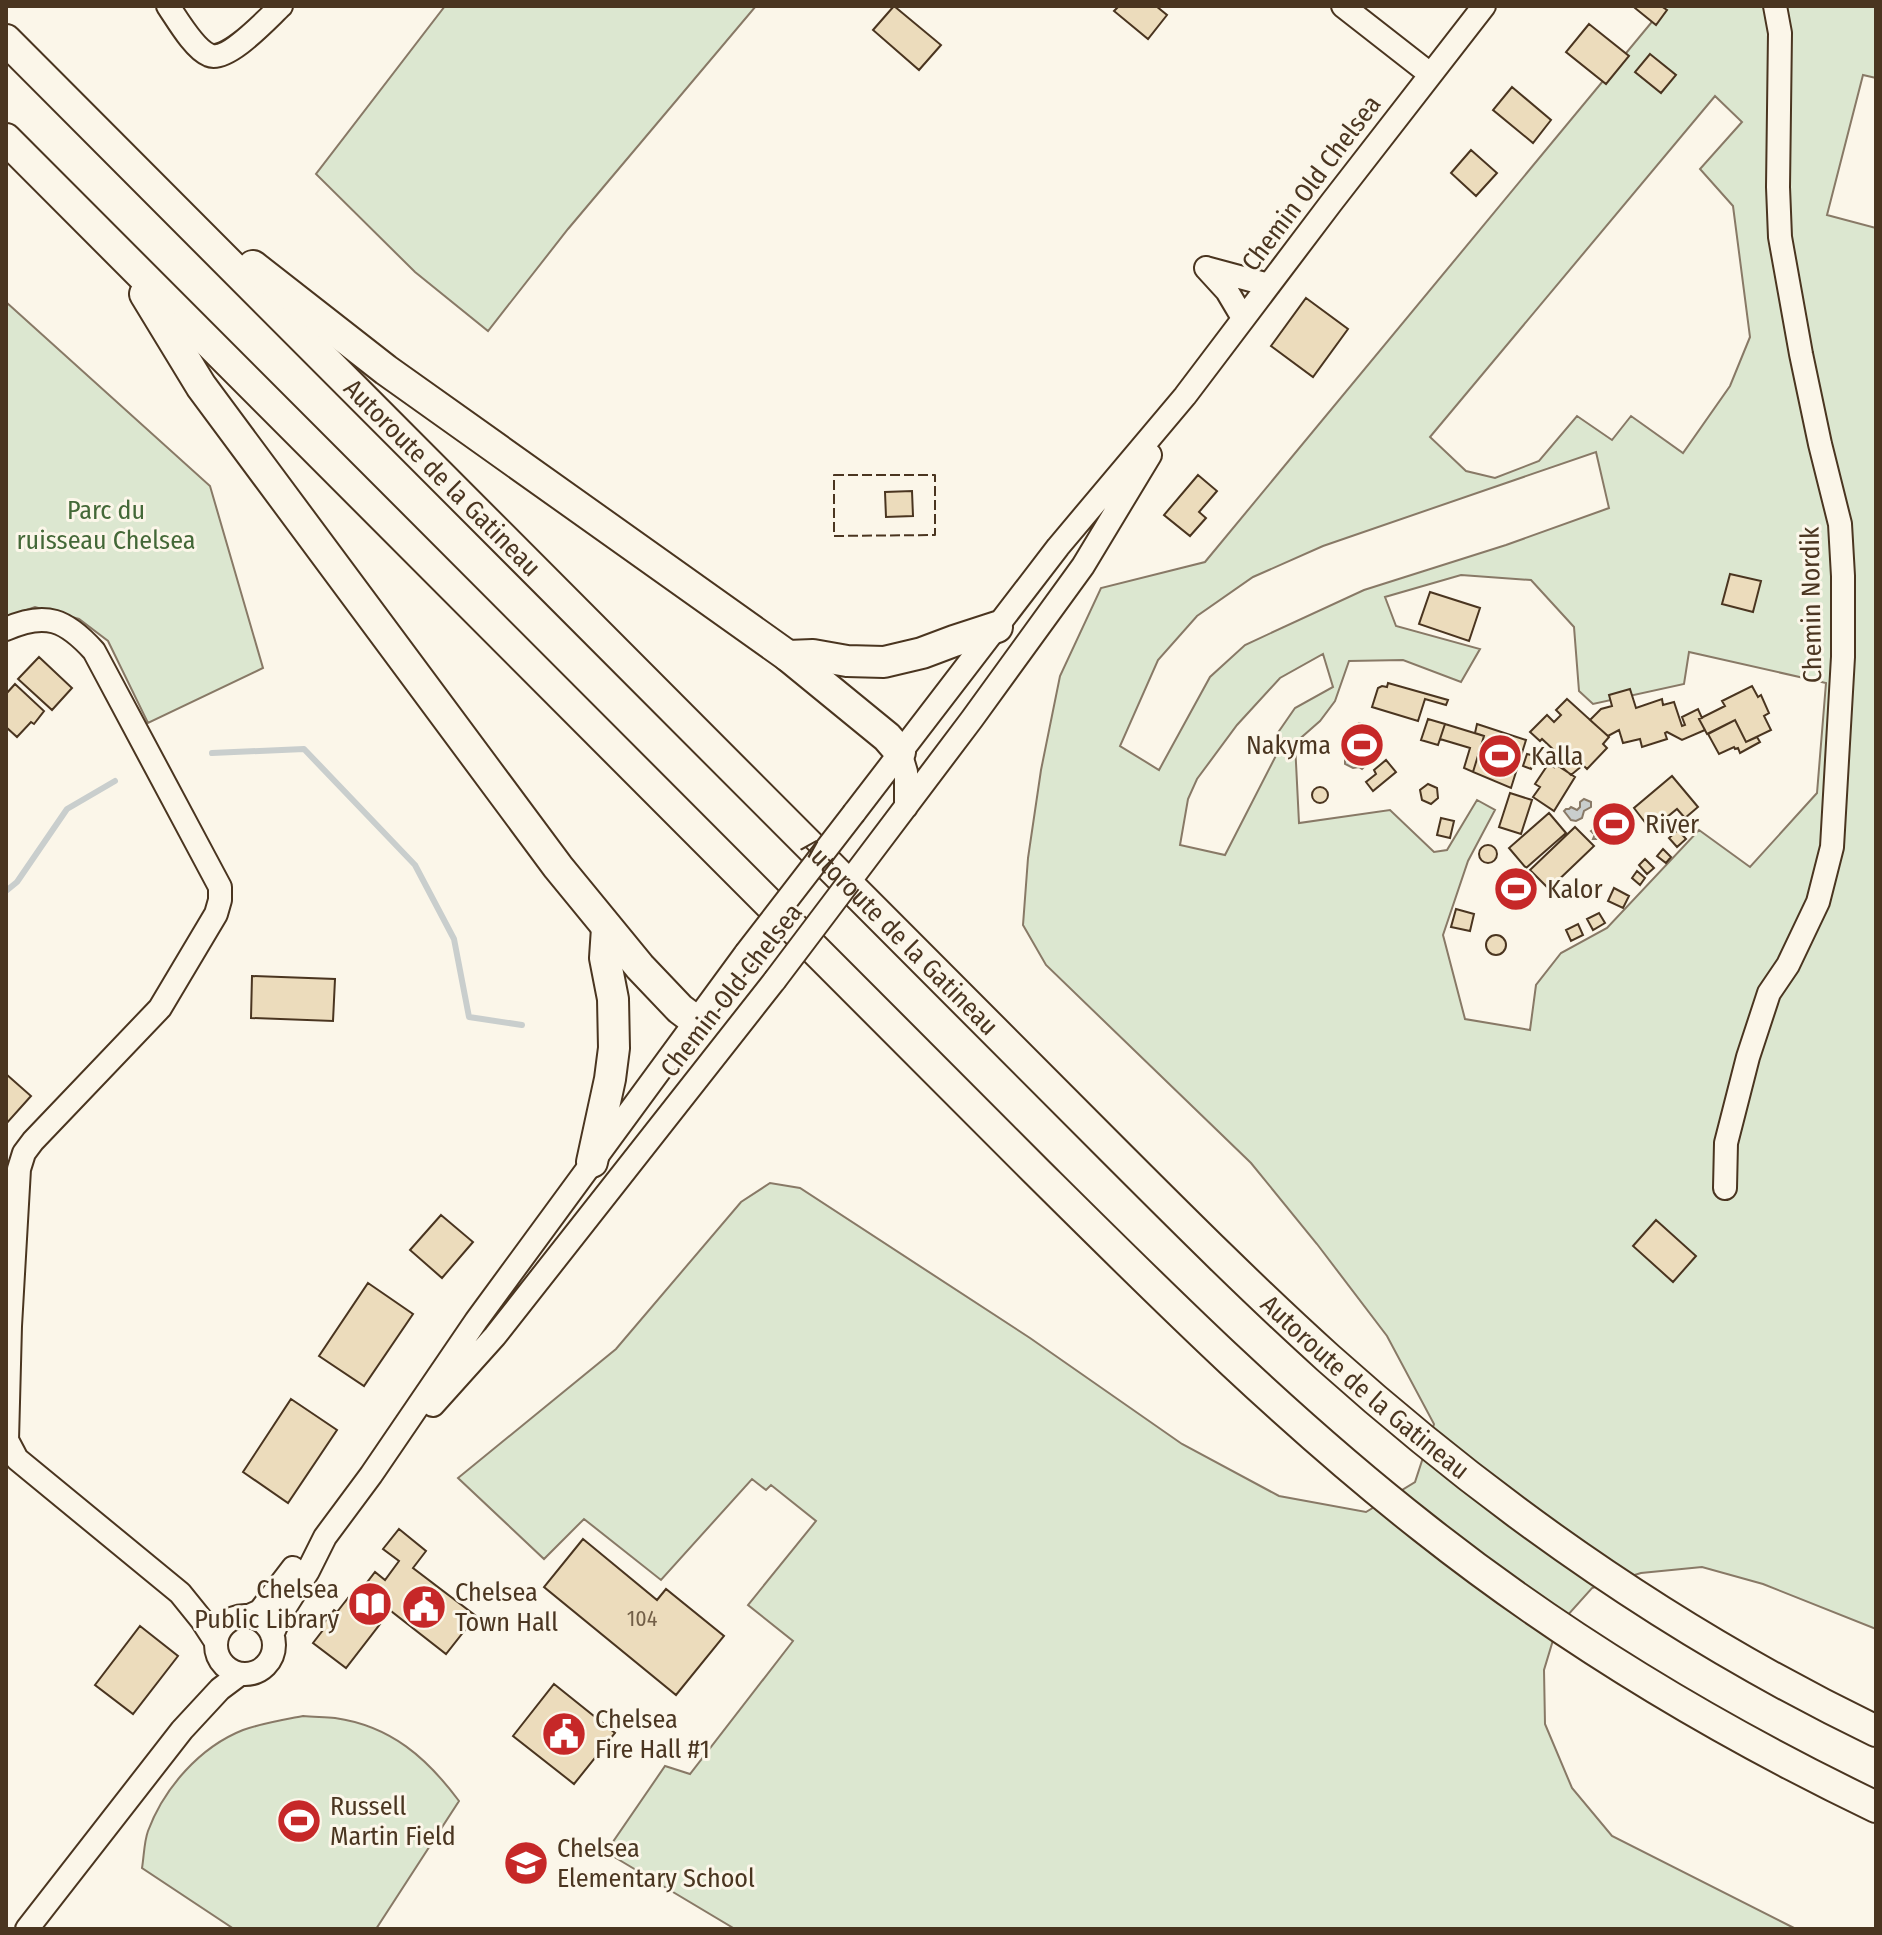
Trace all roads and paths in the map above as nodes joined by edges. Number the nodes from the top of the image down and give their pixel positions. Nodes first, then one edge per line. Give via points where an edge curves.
1 (168, 6) edge
2 (281, 6) edge
3 (1343, 6) edge
4 (1484, 6) edge
5 (1775, 6) edge
6 (6, 40) edge
7 (1430, 74) junction
8 (6, 139) edge
9 (144, 178) junction
10 (122, 255) junction
11 (1269, 285) junction
12 (1243, 318) junction
13 (1185, 396) junction
14 (997, 627) junction
15 (6, 629) edge
16 (788, 656) junction
17 (900, 752) junction
18 (906, 807) junction
19 (607, 928) junction
20 (696, 1021) junction
21 (735, 1031) junction
22 (592, 1162) junction
23 (1725, 1188) dead end
24 (8, 1326) edge
25 (371, 1475) junction
26 (325, 1537) junction
27 (180, 1593) junction
28 (241, 1617) junction
29 (272, 1635) junction
30 (216, 1648) junction
31 (240, 1674) junction
32 (182, 1730) junction
33 (1876, 1731) edge
34 (1876, 1807) edge
35 (27, 1929) edge

1 - 2 street via 198,47 218,57
3 - 7 street
4 - 7 street, Chemin Old Chelsea
5 - 23 street, Chemin Nordik via 1780,33 1780,237 1840,524 1843,657 1832,847 1818,902 1769,993 1748,1057 1726,1143
6 - 9 highway, Autoroute de la Gatineau
7 - 11 street, Chemin Old Chelsea
8 - 10 highway
9 - 16 highway via 376,363
9 - 33 highway, Autoroute de la Gatineau via 1329,1359 1443,1456 1597,1568 1737,1657
10 - 19 highway via 201,386
10 - 34 highway via 1037,1172 1302,1427 1465,1560 1598,1652 1737,1736
11 - 12 street, Chemin Old Chelsea
11 - 12 street via 1206,268
12 - 13 street, Chemin Old Chelsea
13 - 14 street, Chemin Old Chelsea
13 - 18 street, Chemin Old Chelsea via 1083,566
14 - 16 highway via 884,662
14 - 17 street, Chemin Old Chelsea
15 - 24 street via 45,619 73,631 94,651 220,887 216,914 160,1008 24,1153
16 - 17 highway
17 - 18 street
17 - 20 street, Chemin Old Chelsea, bridge
18 - 21 street, Chemin Old Chelsea, bridge
19 - 20 highway
19 - 22 highway via 614,1048
20 - 21 street
20 - 22 street, Chemin Old Chelsea
21 - 25 street, Chemin Old Chelsea via 495,1336
22 - 25 street, Chemin Old Chelsea
24 - 27 street via 11,1450
25 - 26 street, Chemin Old Chelsea
26 - 28 street, Chemin Old Chelsea via 260,1611
26 - 29 street, Chemin Old Chelsea
27 - 28 street
27 - 30 street
28 - 29 street via 264,1622
28 - 30 street via 220,1629
29 - 31 street via 274,1653 266,1665
30 - 31 street via 224,1666
30 - 32 street via 208,1683
31 - 32 street
32 - 35 street

